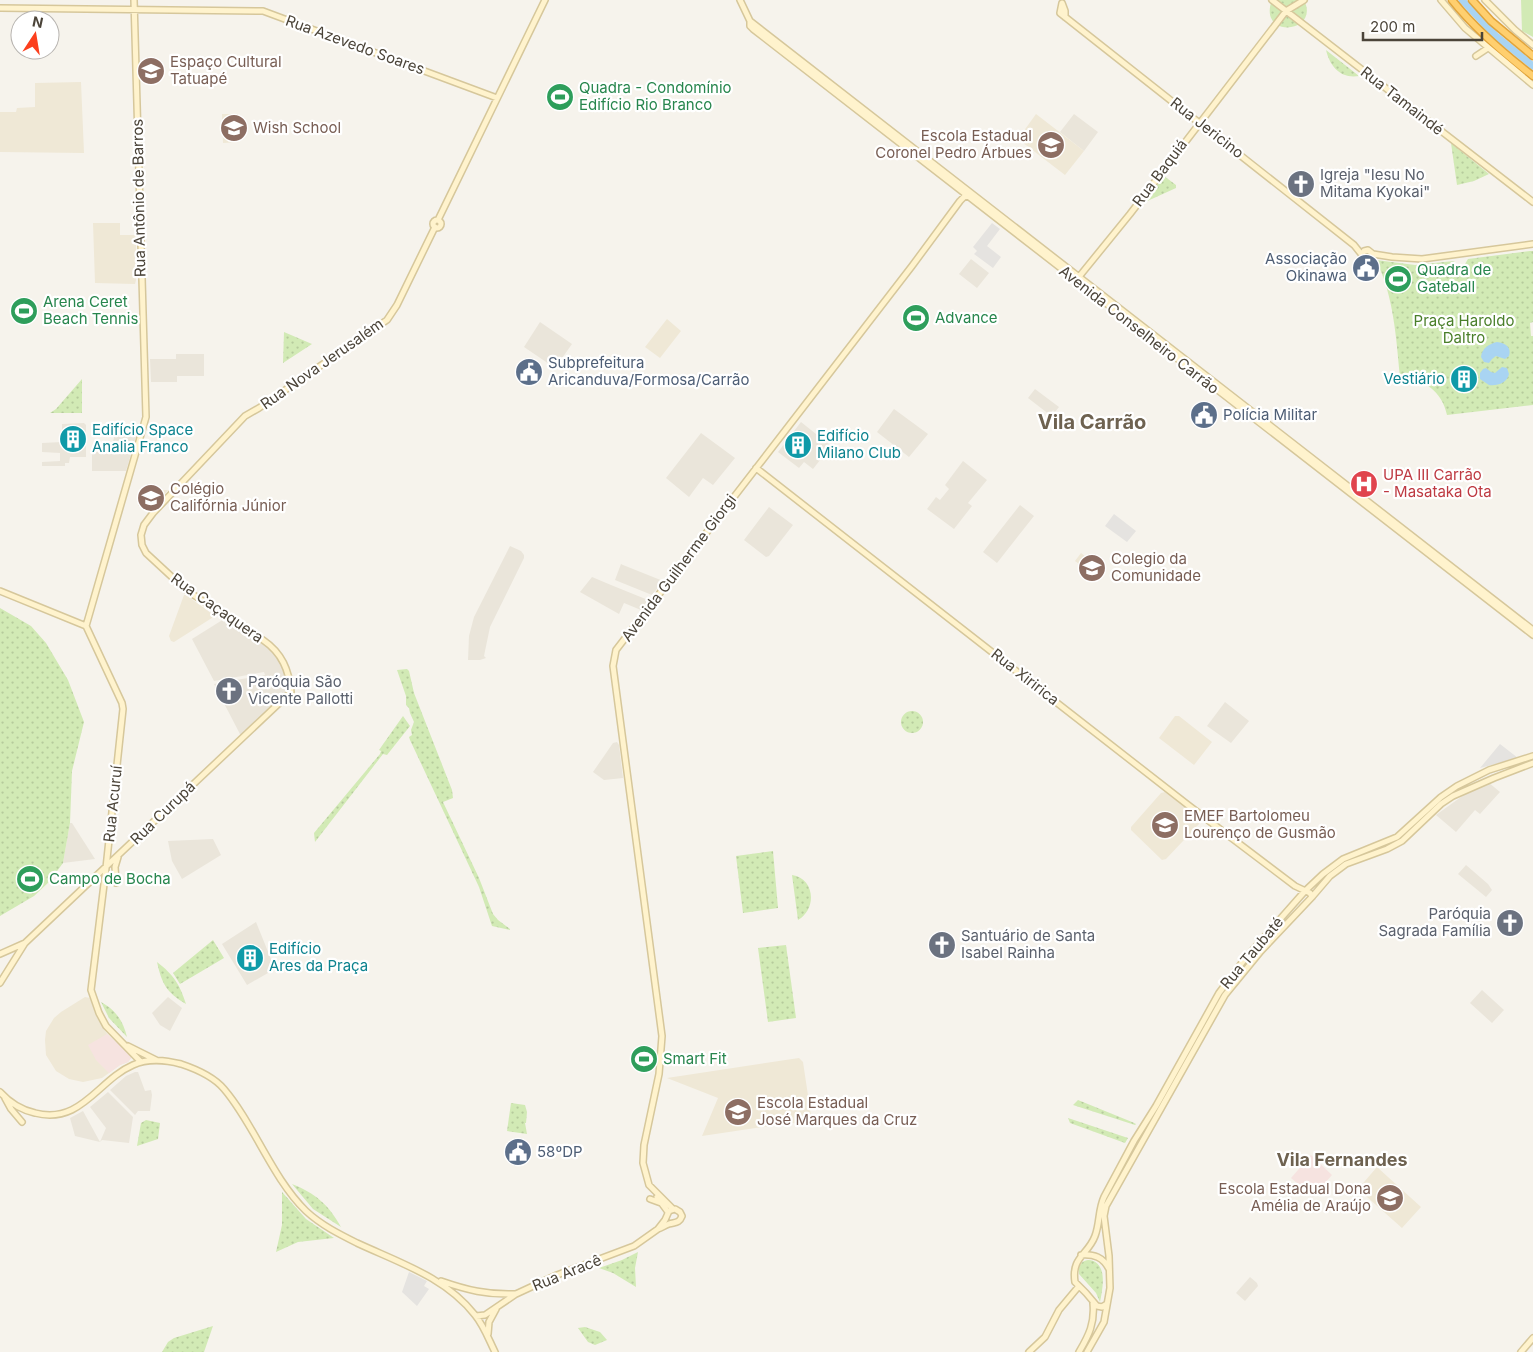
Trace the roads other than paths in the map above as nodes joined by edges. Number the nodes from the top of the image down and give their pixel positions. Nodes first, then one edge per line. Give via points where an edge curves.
1 (134, 0) edge
2 (545, 0) edge
3 (740, 0) edge
4 (1272, 0) edge
5 (1304, 0) edge
6 (1442, 0) edge
7 (1446, 0) edge
8 (1452, 0) edge
9 (1472, 0) edge
10 (1478, 0) edge
11 (1486, 0) edge
12 (1061, 1) edge
13 (0, 8) edge
14 (134, 9) junction
15 (1286, 11) junction
16 (1065, 17) junction
17 (1472, 24) junction
18 (1512, 39) junction
19 (1533, 45) edge
20 (1488, 48) junction
21 (1476, 56) dead end
22 (1533, 56) edge
23 (1533, 76) edge
24 (1533, 85) edge
25 (497, 98) junction
26 (1200, 122) junction
27 (968, 194) junction
28 (1533, 202) edge
29 (1533, 244) edge
30 (1364, 252) junction
31 (1373, 254) junction
32 (1077, 279) junction
33 (244, 416) joint
34 (756, 468) junction
35 (0, 591) edge
36 (86, 626) junction
37 (1533, 630) edge
38 (1533, 636) edge
39 (291, 692) joint
40 (1533, 756) edge
41 (1533, 764) edge
42 (1483, 773) junction
43 (1489, 780) junction
44 (1451, 794) junction
45 (118, 856) junction
46 (106, 868) junction
47 (116, 883) dead end
48 (1303, 893) junction
49 (1312, 898) junction
50 (1283, 917) junction
51 (1287, 923) junction
52 (25, 943) junction
53 (9, 950) junction
54 (0, 954) edge
55 (15, 959) junction
56 (0, 983) edge
57 (126, 1044) junction
58 (156, 1060) junction
59 (141, 1062) junction
60 (0, 1092) edge
61 (5, 1098) junction
62 (22, 1122) dead end
63 (656, 1194) junction
64 (650, 1199) dead end
65 (661, 1203) junction
66 (669, 1213) junction
67 (671, 1223) junction
68 (658, 1229) junction
69 (1106, 1230) junction
70 (1095, 1236) junction
71 (1081, 1256) junction
72 (1109, 1269) junction
73 (435, 1278) junction
74 (1079, 1286) junction
75 (464, 1290) junction
76 (516, 1294) junction
77 (457, 1296) junction
78 (1093, 1302) junction
79 (1108, 1304) junction
80 (498, 1307) junction
81 (476, 1316) junction
82 (488, 1337) junction
83 (1533, 1338) edge
84 (495, 1352) edge
85 (1028, 1352) edge
86 (1079, 1352) edge
87 (1087, 1352) edge
88 (1520, 1352) edge

1 - 14 street, Rua Antônio de Barros
2 - 25 street
3 - 27 street, Avenida Conselheiro Carrão via 753,29
4 - 15 street, Rua Tamaindé
5 - 15 street, Rua Baquiá
6 - 20 street via 1465,28
7 - 17 highway
8 - 17 highway
9 - 18 highway
10 - 18 highway
11 - 19 street
12 - 16 street
12 - 16 street, Rua Jericino via 1060,13
13 - 14 street, Rua Azevedo Soares
14 - 25 street, Rua Azevedo Soares via 263,11
14 - 36 street, Rua Antônio de Barros via 146,417
15 - 26 street, Rua Baquiá
15 - 28 street, Rua Tamaindé
16 - 26 street, Rua Jericino
17 - 23 highway
18 - 22 highway
20 - 21 street
20 - 24 street
25 - 33 street, Rua Nova Jerusalém via 387,320
26 - 30 street, Rua Jericino
26 - 32 street, Rua Baquiá
27 - 32 street, Avenida Conselheiro Carrão
27 - 34 street, Avenida Guilherme Giorgi
29 - 31 street via 1422,259
30 - 31 street via 1370,250
30 - 31 street via 1368,260
32 - 37 street, Avenida Conselheiro Carrão
32 - 38 street, Avenida Conselheiro Carrão
33 - 39 street, Rua Caçaquera via 147,520 142,530 142,545 182,588 275,649 288,670
34 - 48 street, Rua Xiririca
34 - 63 street, Avenida Guilherme Giorgi via 616,650 613,666 662,1031 659,1074 643,1155 646,1179
35 - 36 street
36 - 46 street, Rua Acuruí via 122,703
39 - 45 street, Rua Curupá
40 - 42 street, Rua Taubaté
41 - 43 street, Rua Taubaté
42 - 43 street
42 - 44 street, Rua Taubaté
43 - 44 street, Rua Taubaté
44 - 48 street, Rua Taubaté via 1397,837 1343,859
44 - 49 street, Rua Taubaté via 1402,841 1339,869
45 - 46 street, Rua Curupá
45 - 47 street
46 - 52 street, Rua Curupá
46 - 57 street, Rua Acuruí via 91,990 106,1026
48 - 49 street, Rua Xiririca via 1310,893
48 - 50 street, Rua Taubaté
49 - 51 street, Rua Taubaté
50 - 51 street via 1282,923
50 - 70 street, Rua Taubaté via 1219,993 1100,1204
51 - 69 street, Rua Taubaté via 1225,995 1109,1200 1104,1216
52 - 53 street
52 - 55 street, Rua Curupá
53 - 54 street
53 - 55 street via 15,953
55 - 56 street, Rua Curupá
57 - 58 street
57 - 59 street
58 - 59 street
58 - 73 street via 192,1068 223,1087 285,1185 321,1223
59 - 61 street via 124,1070 78,1107 61,1114 29,1112
60 - 61 street
61 - 62 street
63 - 65 street, Avenida Guilherme Giorgi
63 - 66 street, Avenida Guilherme Giorgi
64 - 65 street
65 - 66 street, Avenida Guilherme Giorgi
66 - 67 street
66 - 67 street via 680,1212 678,1223
66 - 68 street, Rua Aracê
67 - 68 street, Rua Aracê
68 - 76 street, Rua Aracê via 625,1250
69 - 70 street
69 - 72 street, Rua Taubaté
70 - 71 street, Rua Taubaté
71 - 72 street via 1102,1259
71 - 74 street, Rua Taubaté via 1074,1270 1075,1282
72 - 79 street, Rua Taubaté
73 - 75 street
73 - 77 street
74 - 78 street
74 - 85 street via 1059,1310 1045,1337
75 - 76 street
75 - 77 street
76 - 80 street, Rua Aracê
77 - 81 street
78 - 79 street via 1100,1307
78 - 86 street via 1092,1328
79 - 87 street, Rua Taubaté via 1104,1322
80 - 81 street, Rua Aracê
80 - 82 street via 489,1322
81 - 82 street
82 - 84 street
83 - 88 street

